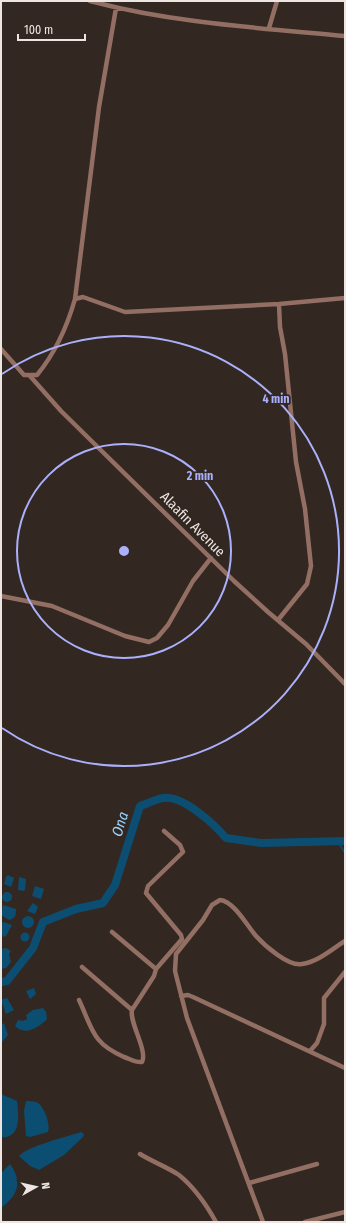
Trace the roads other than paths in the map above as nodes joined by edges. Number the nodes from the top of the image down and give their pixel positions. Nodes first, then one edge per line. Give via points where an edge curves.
1 (90, 1) edge
2 (277, 1) edge
3 (116, 8) junction
4 (269, 28) junction
5 (345, 36) edge
6 (75, 298) junction
7 (345, 298) edge
8 (279, 304) junction
9 (1, 349) edge
10 (30, 376) junction
11 (212, 558) junction
12 (1, 596) edge
13 (278, 620) junction
14 (345, 684) edge
15 (164, 831) dead end
16 (112, 932) dead end
17 (345, 941) edge
18 (168, 954) junction
19 (176, 958) junction
20 (82, 967) dead end
21 (156, 969) junction
22 (345, 972) edge
23 (181, 996) junction
24 (79, 1000) dead end
25 (132, 1010) junction
26 (310, 1051) junction
27 (345, 1068) edge
28 (140, 1154) dead end
29 (317, 1164) dead end
30 (249, 1182) junction
31 (345, 1212) edge
32 (216, 1222) edge
33 (264, 1222) edge
34 (305, 1222) edge

1 - 3 street
2 - 4 street
3 - 4 street via 226,25
3 - 6 street via 98,107
4 - 5 street
6 - 8 street via 83,297 125,312
6 - 10 street via 68,324 54,352 37,375
7 - 8 street
8 - 13 street via 296,462 305,509 311,566 307,584
9 - 10 street, Alaafin Avenue via 20,371
10 - 11 street, Alaafin Avenue via 61,410
11 - 12 street via 193,581 168,625 157,638 149,642 125,636 52,606
11 - 13 street, Alaafin Avenue via 245,592
13 - 14 street, Alaafin Avenue
15 - 18 street via 180,845 183,852 146,891 181,935 181,941
16 - 21 street
17 - 19 street via 308,963 296,965 286,961 256,936 236,911 220,900 212,906 176,954
18 - 19 street
18 - 21 street
19 - 23 street via 175,971
20 - 25 street
21 - 25 street via 152,980
22 - 26 street via 324,998 324,1024 317,1043
23 - 26 street via 188,995
23 - 30 street
24 - 25 street via 100,1043 113,1052 141,1062 144,1058 138,1033 130,1015
26 - 27 street
28 - 32 street via 188,1183 207,1205
29 - 30 street
30 - 33 street
31 - 34 street

